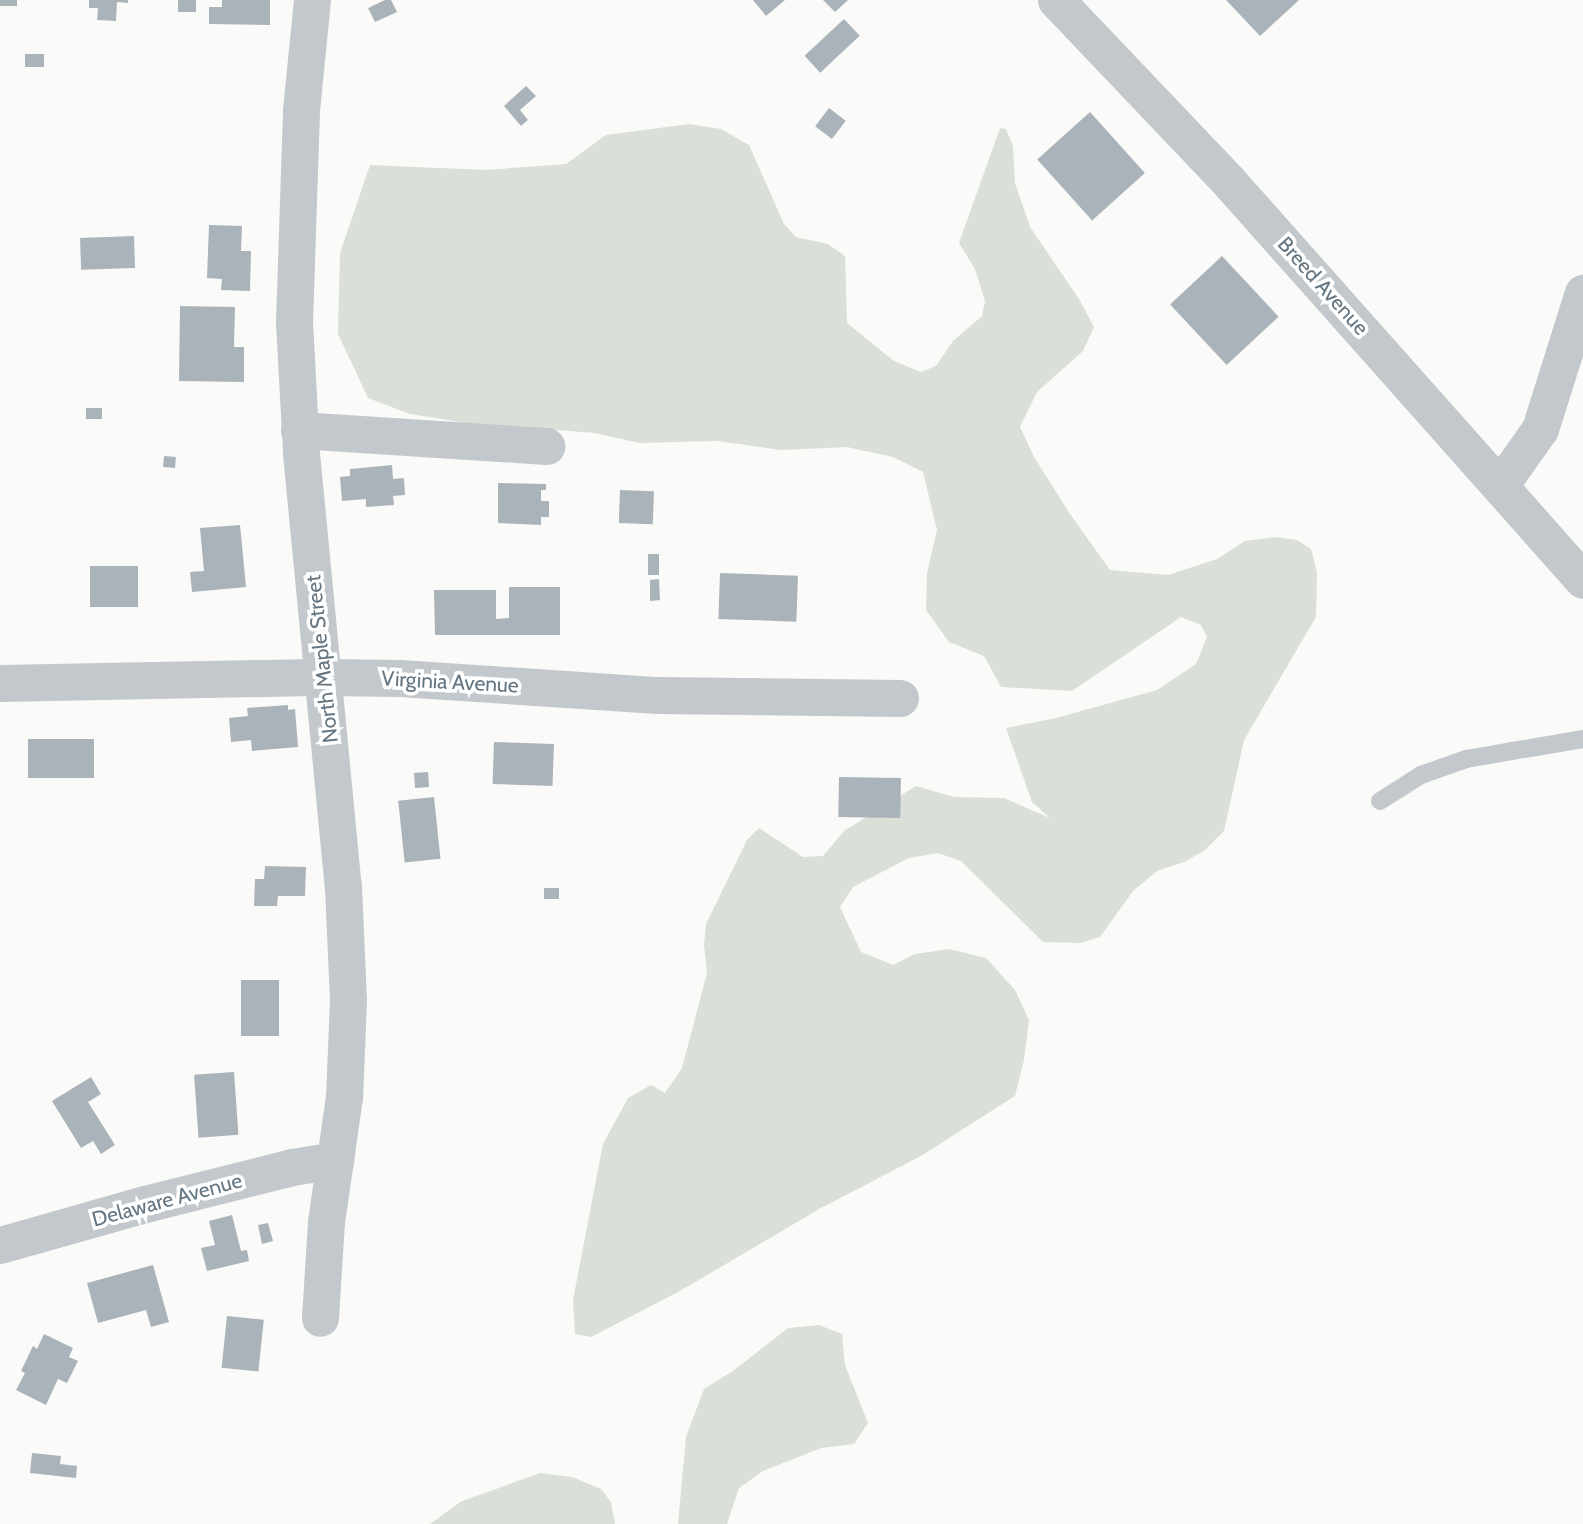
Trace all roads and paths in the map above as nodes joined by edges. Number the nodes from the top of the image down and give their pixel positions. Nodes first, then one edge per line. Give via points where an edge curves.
1 (312, 0) edge
2 (1056, 0) edge
3 (1583, 293) edge
4 (299, 430) junction
5 (546, 446) dead end
6 (1501, 484) junction
7 (1583, 579) edge
8 (325, 677) junction
9 (0, 683) edge
10 (900, 698) dead end
11 (1583, 739) edge
12 (1380, 801) dead end
13 (335, 1160) junction
14 (0, 1245) edge
15 (320, 1318) dead end

1 - 4 street, North Maple Street via 295,241
2 - 6 street, Breed Avenue via 1208,159
3 - 6 street via 1540,429
4 - 5 street
4 - 8 street, North Maple Street
6 - 7 street, Breed Avenue
8 - 9 street, Virginia Avenue
8 - 10 street, Virginia Avenue via 657,695
8 - 13 street, North Maple Street via 348,965 346,1064
11 - 12 lane via 1466,759 1421,775
13 - 14 street, Delaware Avenue via 145,1204
13 - 15 street, North Maple Street

